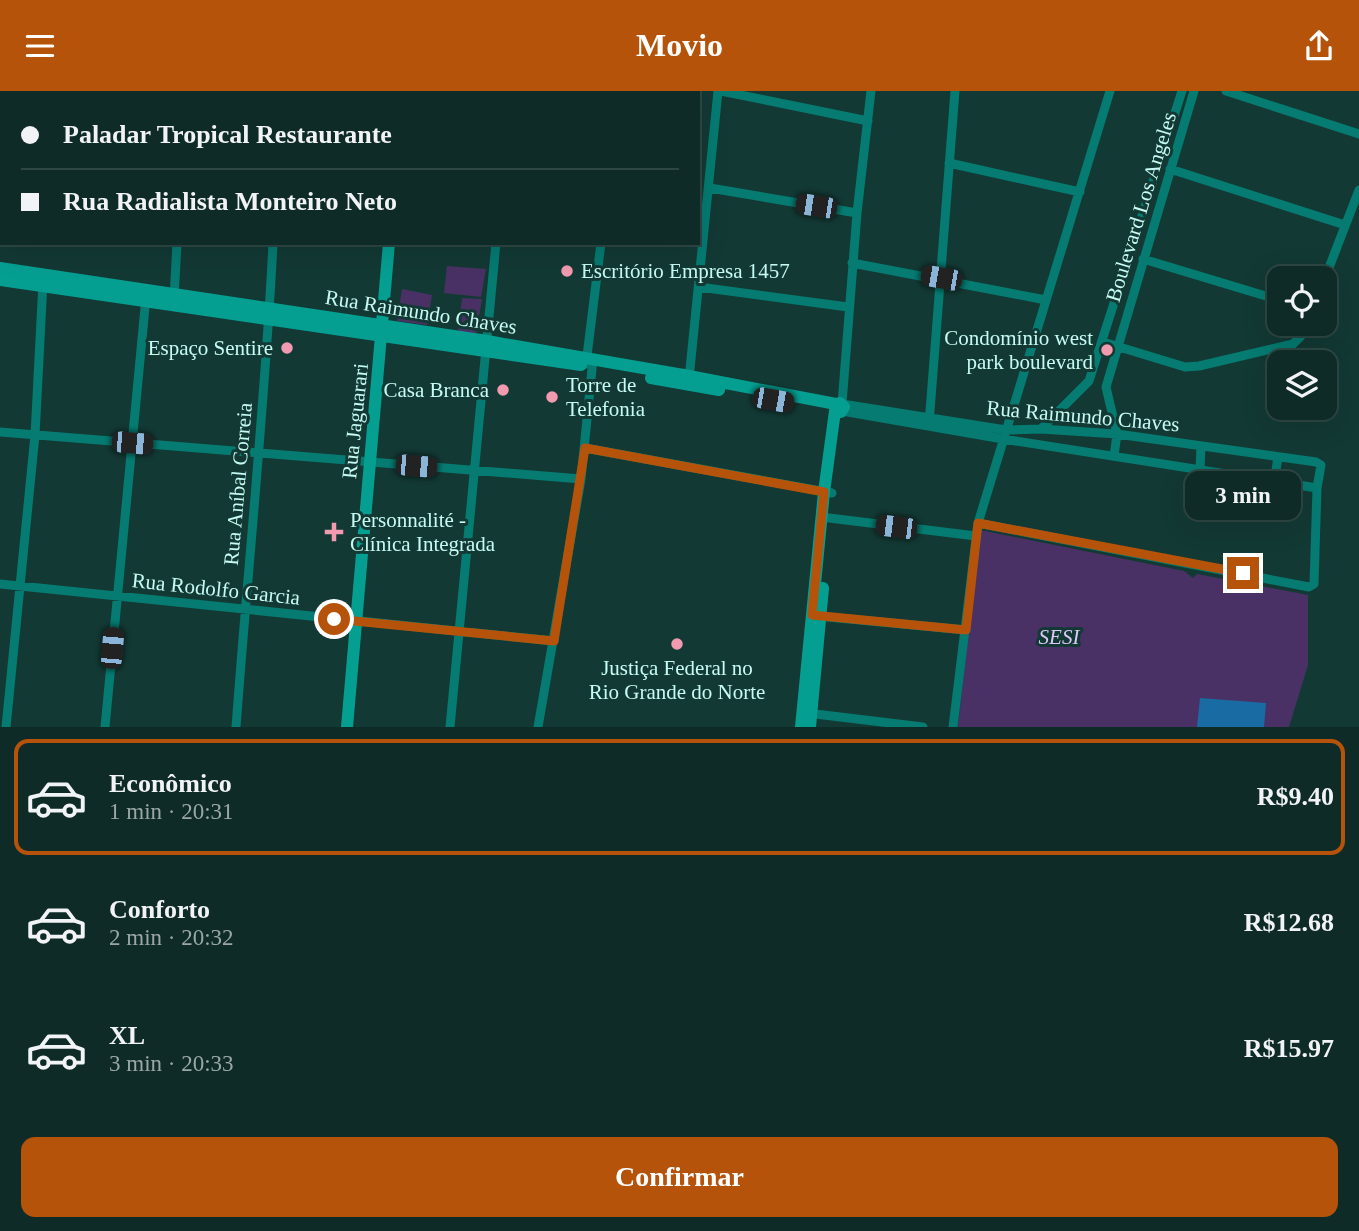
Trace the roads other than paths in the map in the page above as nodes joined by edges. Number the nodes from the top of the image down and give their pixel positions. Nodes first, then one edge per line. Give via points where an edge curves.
1 (720, 91) edge
2 (870, 91) edge
3 (955, 91) edge
4 (1110, 91) edge
5 (1182, 91) edge
6 (1194, 91) edge
7 (1226, 91) edge
8 (1177, 107) junction
9 (1189, 108) junction
10 (868, 121) junction
11 (1359, 134) edge
12 (1167, 138) junction
13 (1179, 141) junction
14 (949, 163) junction
15 (1170, 169) junction
16 (710, 188) junction
17 (1359, 190) edge
18 (1080, 192) junction
19 (857, 213) junction
20 (702, 218) edge
21 (1345, 225) junction
22 (177, 245) edge
23 (273, 245) edge
24 (390, 245) edge
25 (496, 245) edge
26 (601, 245) edge
27 (1143, 259) junction
28 (852, 263) junction
29 (1330, 266) edge
30 (0, 268) edge
31 (941, 278) junction
32 (0, 280) edge
33 (44, 281) junction
34 (699, 287) junction
35 (146, 296) junction
36 (1267, 296) edge
37 (174, 300) junction
38 (1046, 300) junction
39 (848, 307) junction
40 (269, 315) junction
41 (383, 331) junction
42 (1301, 336) edge
43 (1103, 342) junction
44 (1117, 346) junction
45 (486, 347) junction
46 (590, 362) junction
47 (689, 380) junction
48 (1089, 381) junction
49 (1106, 387) junction
50 (839, 407) junction
51 (929, 422) junction
52 (1041, 429) junction
53 (0, 432) edge
54 (1118, 434) junction
55 (34, 435) junction
56 (1004, 435) junction
57 (132, 443) junction
58 (1201, 446) junction
59 (585, 448) junction
60 (260, 453) junction
61 (1114, 456) junction
62 (1278, 457) junction
63 (370, 462) junction
64 (1200, 470) junction
65 (474, 471) junction
66 (581, 479) junction
67 (1274, 483) junction
68 (1317, 488) junction
69 (828, 492) junction
70 (825, 518) junction
71 (978, 523) junction
72 (976, 536) junction
73 (0, 584) edge
74 (18, 586) junction
75 (117, 596) junction
76 (244, 609) junction
77 (816, 616) junction
78 (356, 621) junction
79 (966, 630) junction
80 (459, 632) junction
81 (554, 641) junction
82 (808, 718) edge
83 (6, 727) edge
84 (105, 727) edge
85 (236, 727) edge
86 (347, 727) edge
87 (450, 727) edge
88 (538, 727) edge
89 (800, 727) edge
90 (923, 727) edge
91 (953, 727) edge

1 - 10 street
1 - 16 street
2 - 10 street
3 - 14 street
4 - 18 street
5 - 8 street, Boulevard Los Angeles
6 - 9 street, Boulevard Los Angeles
7 - 11 street
8 - 9 street via 1183,113
8 - 12 street, Boulevard Los Angeles
9 - 13 street, Boulevard Los Angeles
10 - 19 street
12 - 13 street via 1174,133
12 - 43 street, Boulevard Los Angeles
13 - 15 street, Boulevard Los Angeles
14 - 18 street
14 - 31 street
15 - 21 street
15 - 27 street, Boulevard Los Angeles
16 - 19 street via 818,202
16 - 20 street
17 - 21 street
18 - 38 street
19 - 28 street
20 - 34 street
21 - 29 street
22 - 37 street
23 - 40 street, Rua Aníbal Correia
24 - 41 main road, Rua Jaguarari
25 - 45 street
26 - 46 street
27 - 36 street
27 - 44 street, Boulevard Los Angeles
28 - 31 street
28 - 39 street
30 - 33 main road, Rua Raimundo Chaves
31 - 38 street
31 - 51 street
32 - 33 main road, Rua Raimundo Chaves
33 - 35 main road, Rua Raimundo Chaves
33 - 55 street
34 - 39 street
34 - 47 street
35 - 37 main road, Rua Raimundo Chaves
35 - 57 street
37 - 40 main road, Rua Raimundo Chaves
38 - 56 street
39 - 50 street
40 - 41 main road, Rua Raimundo Chaves
40 - 60 street, Rua Aníbal Correia
41 - 45 main road, Rua Raimundo Chaves
41 - 63 main road, Rua Jaguarari
42 - 44 street via 1293,344 1185,367
43 - 44 street
43 - 48 street, Boulevard Los Angeles
44 - 49 street, Boulevard Los Angeles
45 - 46 main road, Rua Raimundo Chaves
45 - 65 street
46 - 47 main road, Rua Raimundo Chaves
46 - 59 street
47 - 50 main road, Rua Raimundo Chaves
48 - 49 street
48 - 52 street, Boulevard Los Angeles
49 - 54 street, Boulevard Los Angeles
50 - 51 street, Rua Raimundo Chaves
50 - 69 main road
51 - 56 street, Rua Raimundo Chaves
52 - 54 street, Rua Raimundo Chaves
52 - 56 street, Rua Raimundo Chaves
53 - 55 street
54 - 58 street, Rua Raimundo Chaves
54 - 61 street, Boulevard Los Angeles
55 - 57 street
55 - 74 street
56 - 61 street, Rua Raimundo Chaves
56 - 71 street
57 - 60 street
57 - 75 street
58 - 62 street, Rua Raimundo Chaves
58 - 64 street
59 - 66 street
59 - 69 street
60 - 63 street
60 - 76 street, Rua Aníbal Correia
61 - 64 street, Rua Raimundo Chaves
62 - 67 street
62 - 68 street, Rua Raimundo Chaves via 1321,464
63 - 65 street
63 - 78 main road, Rua Jaguarari
64 - 67 street, Rua Raimundo Chaves
65 - 66 street
65 - 80 street
66 - 81 street
67 - 68 street, Rua Raimundo Chaves
68 - 71 street via 1314,584 1309,587
69 - 70 main road
70 - 72 street
70 - 77 main road
71 - 72 street
72 - 79 street
73 - 74 street, Rua Rodolfo Garcia
74 - 75 street, Rua Rodolfo Garcia
74 - 83 street
75 - 76 street, Rua Rodolfo Garcia
75 - 84 street
76 - 78 street, Rua Rodolfo Garcia
76 - 85 street, Rua Aníbal Correia
77 - 79 street
77 - 82 main road
78 - 80 street, Rua Rodolfo Garcia
78 - 86 main road, Rua Jaguarari
79 - 91 street
80 - 81 street, Rua Rodolfo Garcia
80 - 87 street
81 - 88 street
82 - 89 main road
82 - 90 street

